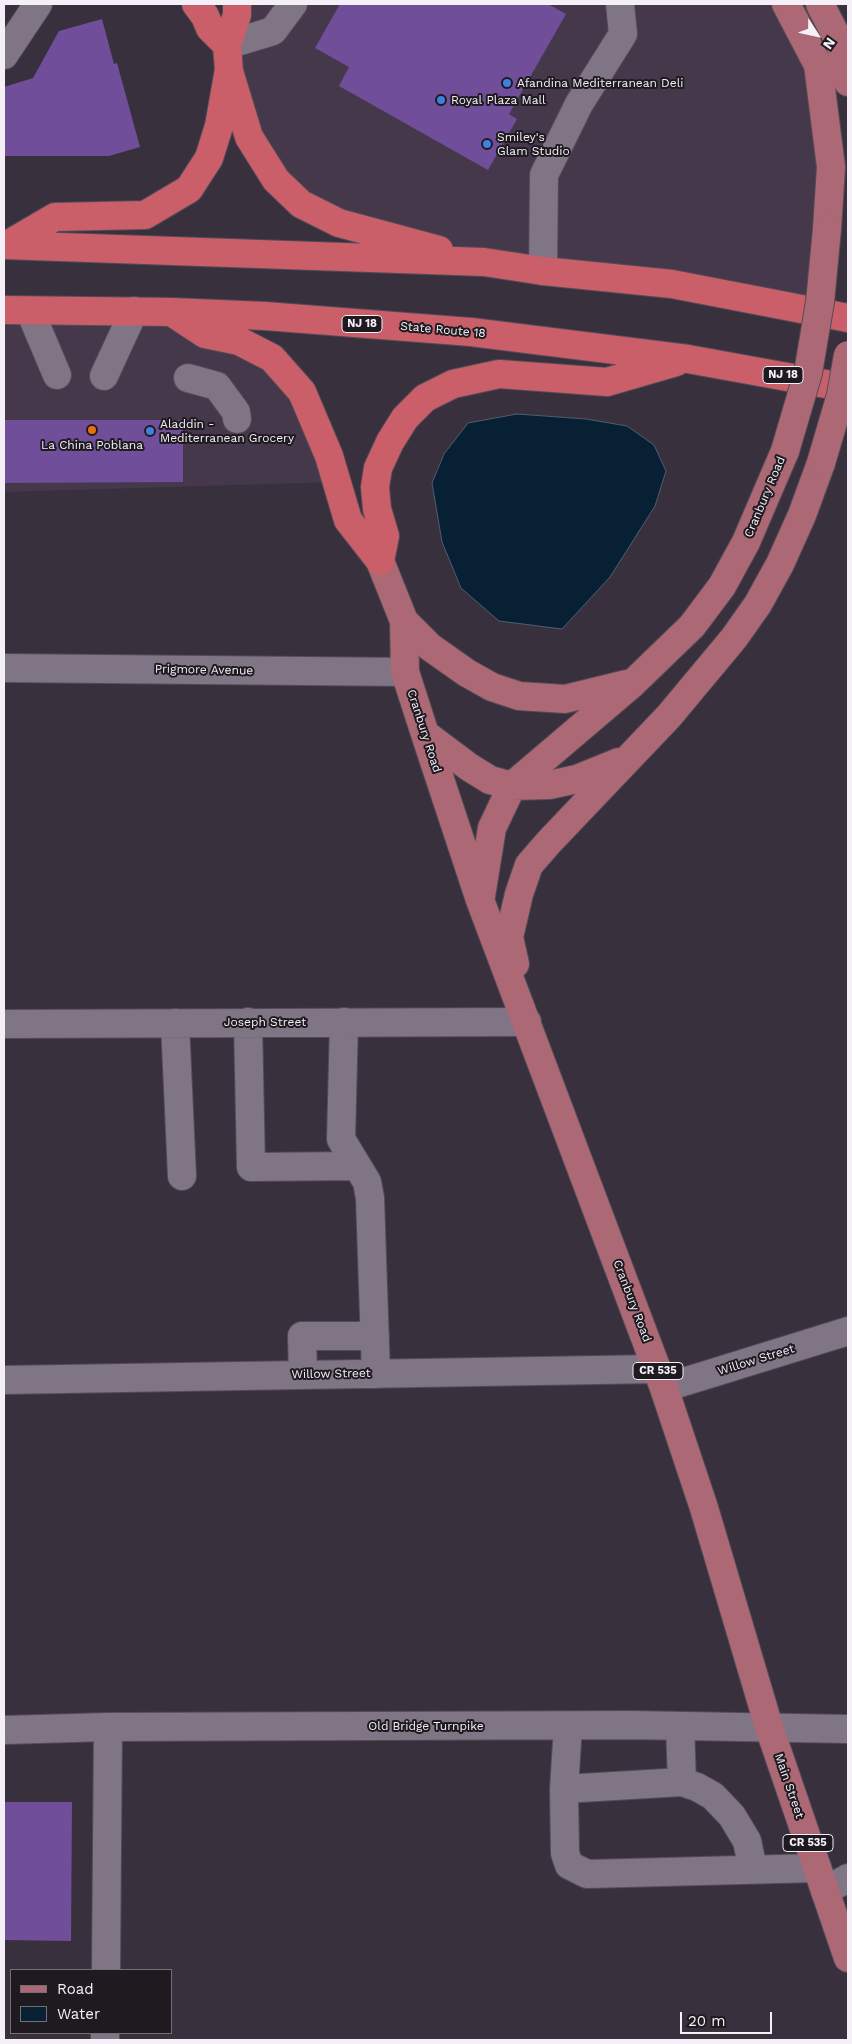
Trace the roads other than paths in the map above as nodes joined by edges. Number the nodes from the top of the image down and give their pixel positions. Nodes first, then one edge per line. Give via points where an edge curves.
1 (38, 4) edge
2 (196, 4) edge
3 (238, 4) edge
4 (293, 4) edge
5 (620, 4) edge
6 (786, 4) edge
7 (820, 4) edge
8 (4, 55) edge
9 (228, 58) junction
10 (848, 82) edge
11 (5, 246) edge
12 (484, 262) junction
13 (543, 271) junction
14 (17, 311) edge
15 (134, 311) junction
16 (172, 312) junction
17 (848, 318) edge
18 (848, 354) edge
19 (688, 359) junction
20 (57, 375) dead end
21 (104, 376) dead end
22 (188, 378) dead end
23 (848, 388) edge
24 (236, 419) dead end
25 (380, 561) junction
26 (404, 621) junction
27 (4, 668) edge
28 (405, 672) junction
29 (632, 683) junction
30 (425, 734) junction
31 (627, 758) junction
32 (512, 786) junction
33 (480, 900) junction
34 (248, 1022) junction
35 (344, 1022) junction
36 (527, 1022) junction
37 (175, 1023) junction
38 (4, 1024) edge
39 (357, 1166) junction
40 (182, 1176) dead end
41 (848, 1331) edge
42 (375, 1336) junction
43 (376, 1374) junction
44 (303, 1375) junction
45 (661, 1379) junction
46 (4, 1380) edge
47 (568, 1726) junction
48 (680, 1726) junction
49 (108, 1727) junction
50 (768, 1727) junction
51 (848, 1728) edge
52 (4, 1730) edge
53 (682, 1782) junction
54 (564, 1789) junction
55 (753, 1870) junction
56 (848, 1878) edge
57 (821, 1879) junction
58 (848, 1958) edge
59 (106, 1969) edge

1 - 8 street
2 - 9 highway
3 - 9 highway
4 - 9 street via 273,30
5 - 13 street via 623,34 579,104 544,175
6 - 29 main road, Cranbury Road, bridge via 818,65 831,167 818,314 808,373 785,451 746,542 722,586 692,626
7 - 10 main road via 840,43
9 - 11 highway via 219,126 209,158 189,189 145,215 55,217
9 - 12 highway via 249,137 276,180 301,204 339,223
11 - 12 highway
12 - 13 highway
13 - 17 highway via 672,284
14 - 15 highway, State Route 18 / NJ 18
14 - 20 street
15 - 16 highway, State Route 18 / NJ 18
15 - 21 street
16 - 19 highway, State Route 18 / NJ 18 via 471,332
16 - 25 highway via 206,334 239,341 272,358 302,392 329,456 348,520
18 - 31 main road, Cranbury Road / CR 535, bridge via 841,395 821,463 780,564 734,638 669,716
19 - 23 highway, State Route 18 / NJ 18
19 - 25 highway via 607,382 499,374 452,384 425,398 405,418 378,468 375,487 377,509 385,536
22 - 24 street via 217,386 236,412
25 - 26 main road, Cranbury Road
26 - 28 main road, Cranbury Road
26 - 29 main road via 430,647 468,673 492,687 519,696 565,700
27 - 28 street, Prigmore Avenue
28 - 30 main road, Cranbury Road
29 - 32 main road, Cranbury Road
30 - 32 main road via 490,780
30 - 33 main road, Cranbury Road
31 - 32 main road via 577,779 549,785
31 - 36 main road, Cranbury Road / CR 535 via 529,865 509,938
32 - 33 main road, Cranbury Road via 492,828
33 - 36 main road, Cranbury Road / CR 535
34 - 35 street, Joseph Street
34 - 37 street, Joseph Street
34 - 39 street via 251,1168
35 - 36 street, Joseph Street
35 - 39 street via 341,1139
36 - 45 main road, Cranbury Road / CR 535
37 - 38 street, Joseph Street
37 - 40 street
39 - 42 street via 367,1182 370,1198
41 - 45 street, Willow Street
42 - 43 street
42 - 44 street via 302,1336
43 - 44 street, Willow Street
43 - 45 street, Willow Street
44 - 46 street, Willow Street
45 - 50 main road, Cranbury Road / CR 535 via 704,1508
47 - 48 street, Old Bridge Turnpike
47 - 49 street, Old Bridge Turnpike
47 - 54 street
48 - 50 street, Old Bridge Turnpike
48 - 53 street
49 - 52 street, Old Bridge Turnpike
49 - 59 street
50 - 51 street, Old Bridge Turnpike
50 - 57 main road, Main Street / CR 535
53 - 54 street
53 - 55 street via 713,1796 732,1816 746,1840
54 - 55 street via 565,1853 569,1865 587,1874
55 - 57 street
56 - 57 street
57 - 58 main road, Main Street / CR 535

